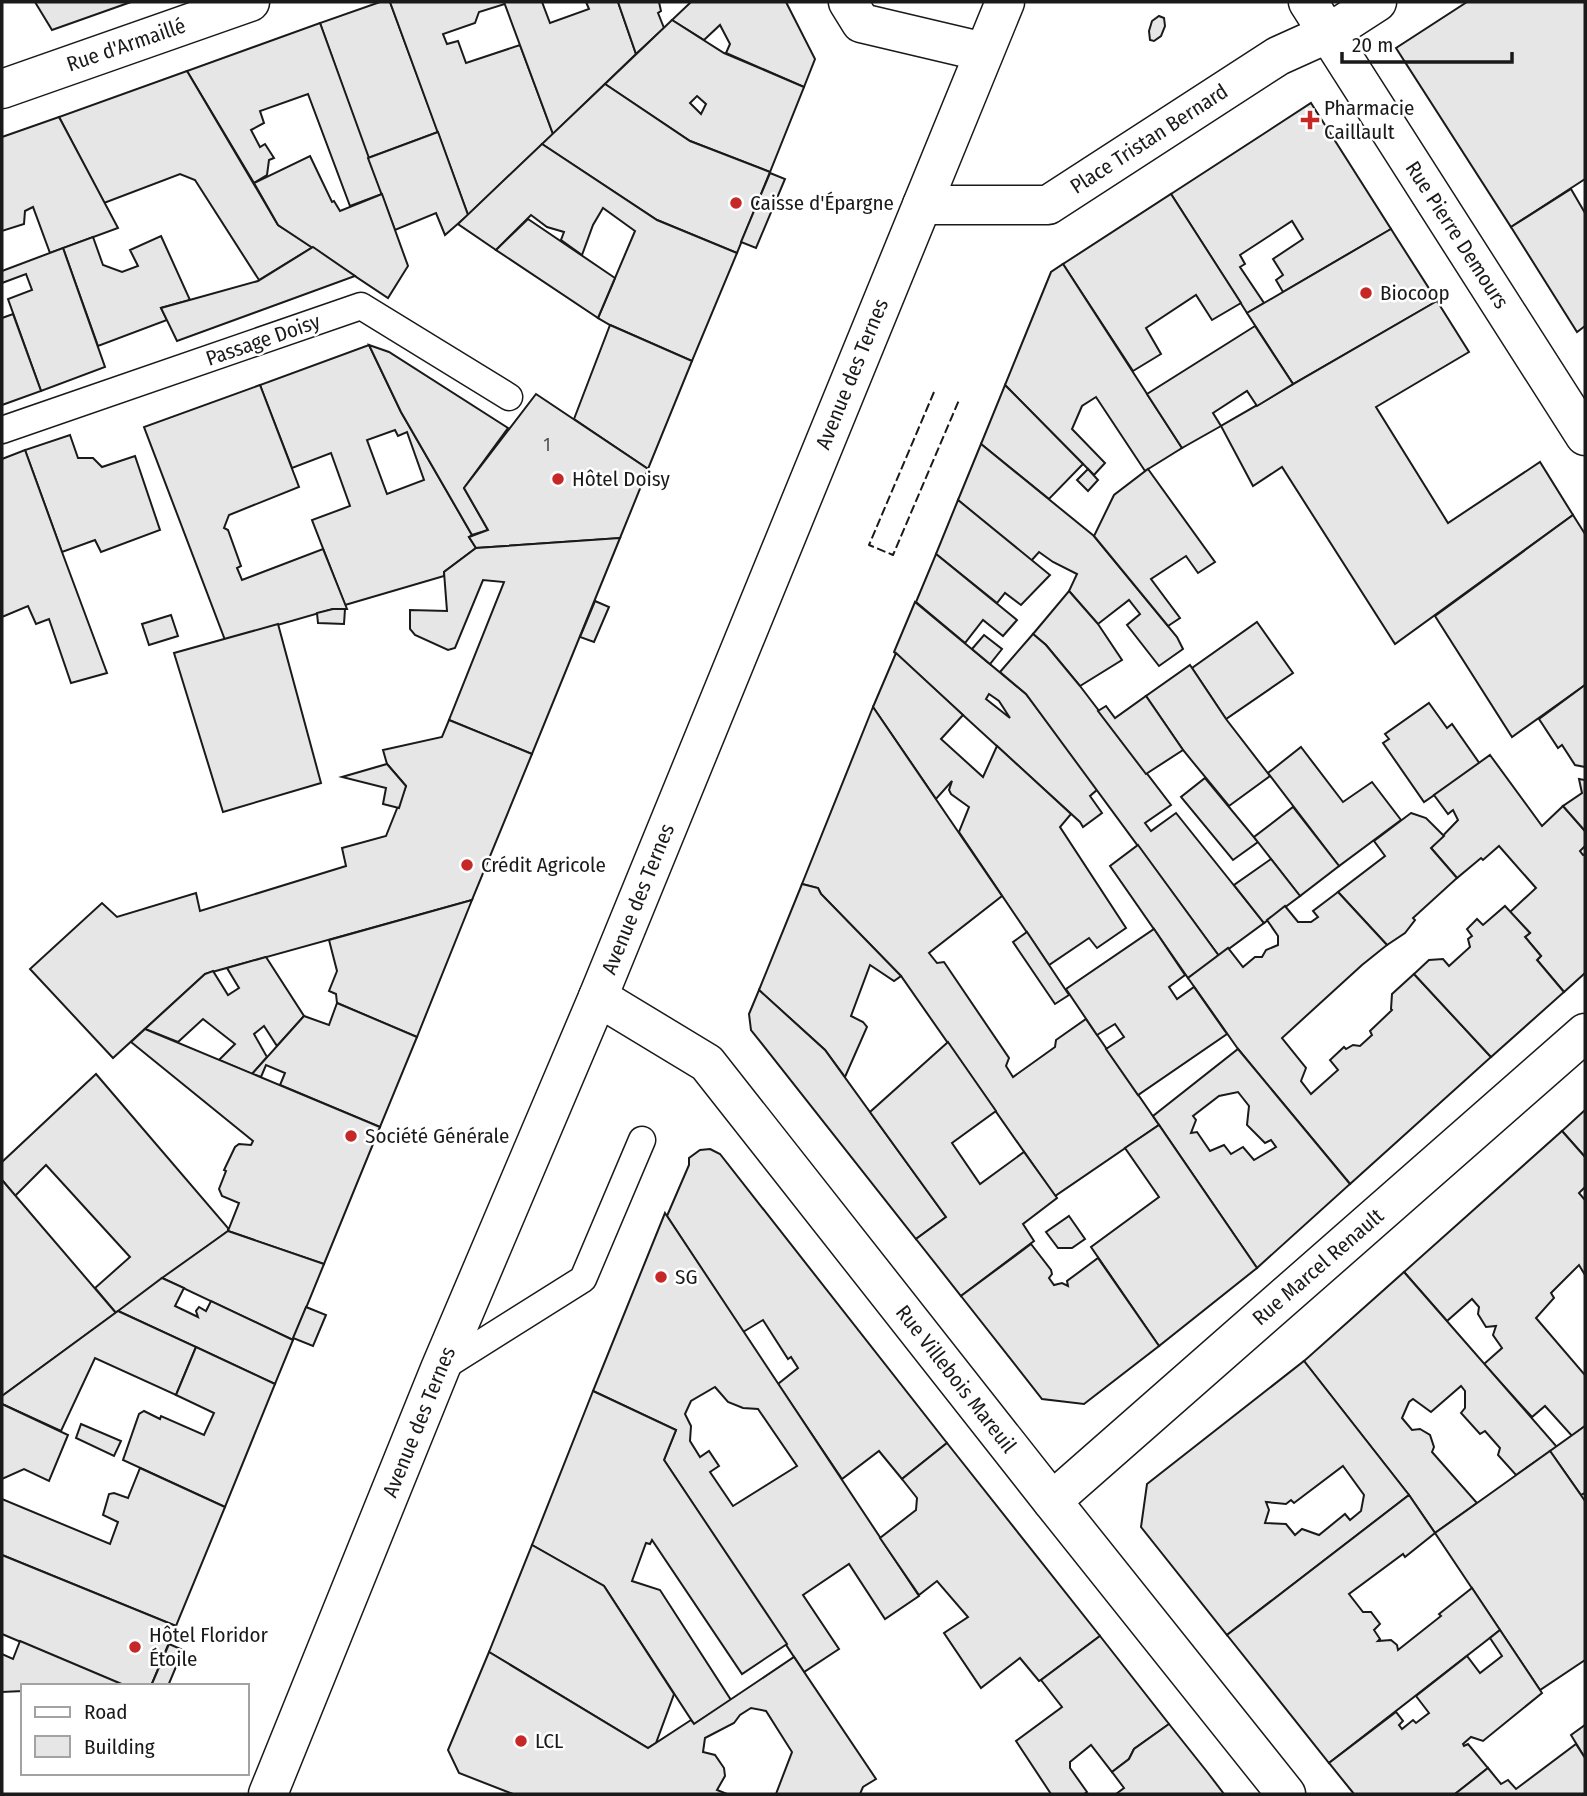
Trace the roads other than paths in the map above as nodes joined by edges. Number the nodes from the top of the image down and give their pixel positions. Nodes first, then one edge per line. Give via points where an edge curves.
1 (250, 2) edge
2 (848, 2) edge
3 (1005, 2) edge
4 (1308, 2) edge
5 (1377, 2) edge
6 (1329, 33) junction
7 (984, 52) junction
8 (2, 89) edge
9 (922, 205) junction
10 (509, 397) dead end
11 (2, 430) edge
12 (1585, 436) edge
13 (598, 996) junction
14 (1585, 1033) edge
15 (642, 1140) dead end
16 (440, 1369) junction
17 (1052, 1501) junction
18 (268, 1794) edge
19 (1286, 1794) edge

1 - 8 street, Rue d'Armaillé
2 - 7 street via 861,23
3 - 7 street, Avenue des Ternes
4 - 6 street
5 - 6 street, Place Tristan Bernard
6 - 9 street, Place Tristan Bernard via 1278,56 1048,205
6 - 12 street, Rue Pierre Demours
7 - 9 street, Avenue des Ternes
9 - 13 street, Avenue des Ternes
10 - 11 lane, Passage Doisy via 361,306
13 - 16 street, Avenue des Ternes
13 - 17 street, Rue Villebois Mareuil via 708,1063
14 - 17 street, Rue Marcel Renault
15 - 16 lane via 583,1279
16 - 18 street, Avenue des Ternes
17 - 19 street, Rue Villebois Mareuil

